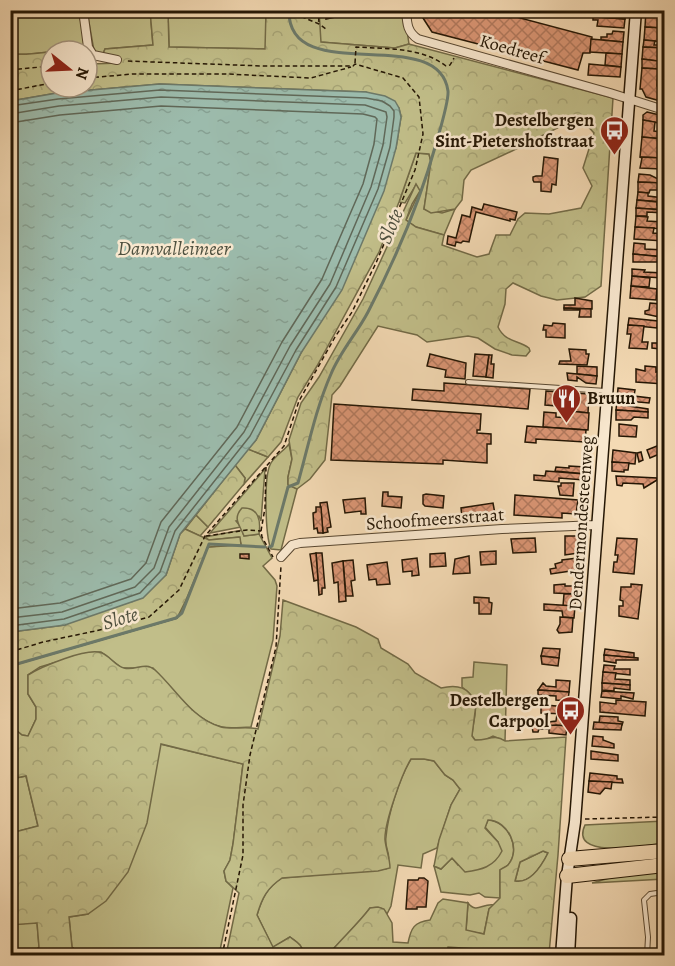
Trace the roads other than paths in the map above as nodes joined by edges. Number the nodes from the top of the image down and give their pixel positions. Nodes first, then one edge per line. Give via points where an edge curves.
1 (83, 10) edge
2 (406, 10) edge
3 (636, 10) edge
4 (117, 60) road end
5 (629, 100) junction
6 (664, 110) edge
7 (468, 382) dead end
8 (607, 391) junction
9 (597, 525) junction
10 (281, 557) road end
11 (664, 851) edge
12 (573, 859) junction
13 (664, 865) edge
14 (571, 876) junction
15 (664, 892) edge
16 (561, 956) edge
17 (569, 956) edge
18 (647, 956) edge

1 - 4 street via 88,47 93,55
2 - 5 street, Koedreef via 408,27 418,39
3 - 5 main road, Dendermondesteenweg
5 - 6 street, Koedreef
5 - 8 main road, Dendermondesteenweg
7 - 8 lane
8 - 9 main road, Dendermondesteenweg
9 - 10 street, Schoofmeersstraat via 300,543 292,545
9 - 12 main road, Dendermondesteenweg
11 - 12 highway
12 - 14 main road, Dendermondesteenweg
13 - 14 highway
14 - 16 main road, Dendermondesteenweg
14 - 17 main road, Dendermondesteenweg
15 - 18 lane via 650,894 644,900

